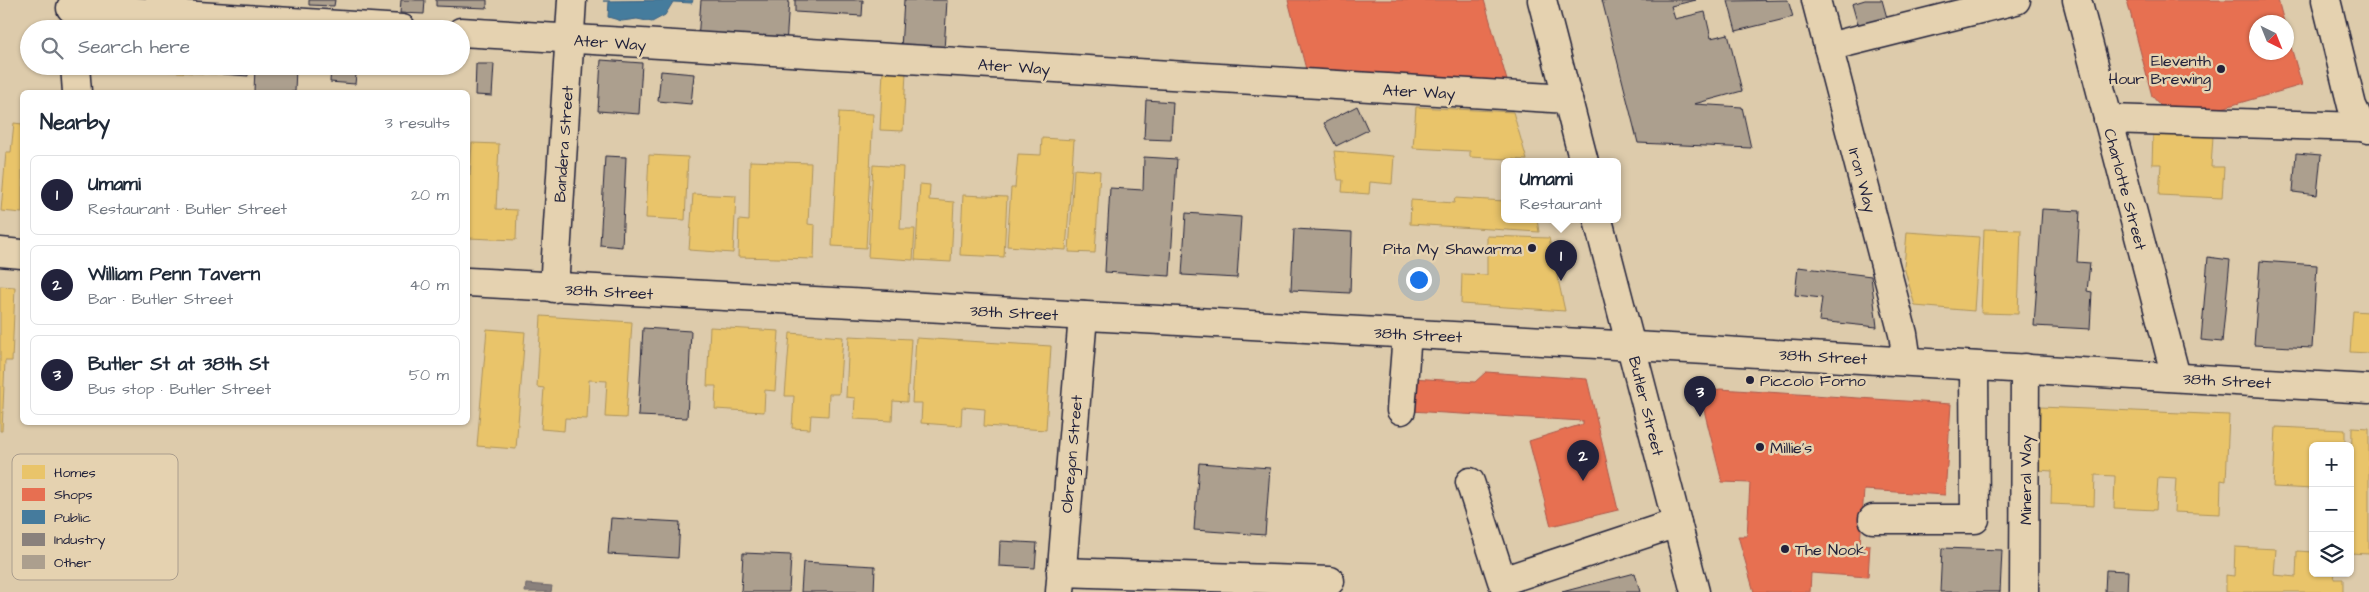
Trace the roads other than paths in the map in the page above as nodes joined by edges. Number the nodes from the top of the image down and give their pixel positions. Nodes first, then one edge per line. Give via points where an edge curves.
1 (572, 0) edge
2 (1542, 0) edge
3 (1816, 0) edge
4 (2016, 0) edge
5 (2077, 0) edge
6 (2326, 0) edge
7 (71, 12) edge
8 (227, 20) edge
9 (470, 33) edge
10 (569, 39) junction
11 (1828, 47) junction
12 (76, 75) edge
13 (77, 90) edge
14 (1568, 99) junction
15 (2108, 119) junction
16 (2366, 128) edge
17 (1583, 158) edge
18 (1599, 223) edge
19 (0, 252) edge
20 (20, 254) edge
21 (470, 282) edge
22 (554, 288) junction
23 (1083, 316) junction
24 (1407, 334) junction
25 (1631, 347) junction
26 (1907, 361) junction
27 (1974, 366) junction
28 (2026, 368) junction
29 (2176, 377) junction
30 (2369, 388) edge
31 (1401, 410) dead end
32 (1470, 482) dead end
33 (1873, 519) dead end
34 (1677, 523) junction
35 (1330, 581) dead end
36 (1060, 582) edge
37 (1695, 592) edge
38 (2024, 592) edge

1 - 10 street, Bandera Street
2 - 14 street
3 - 11 street, Iron Way
4 - 11 street
5 - 15 street, Charlotte Street
6 - 16 street via 2352,106
7 - 8 street
9 - 10 street, Ater Way
10 - 14 street, Ater Way
10 - 22 street, Bandera Street
11 - 26 street, Iron Way via 1904,334
12 - 13 street
14 - 17 street
15 - 16 street
15 - 29 street, Charlotte Street
18 - 25 street, Butler Street
19 - 20 street
21 - 22 street, 38th Street
22 - 23 street, 38th Street
23 - 24 street, 38th Street
23 - 36 street, Obregon Street
24 - 25 street, 38th Street
24 - 31 street
25 - 26 street, 38th Street
25 - 34 street, Butler Street
26 - 27 street, 38th Street
27 - 28 street, 38th Street
27 - 33 street via 1975,519
28 - 29 street, 38th Street
28 - 38 street, Mineral Way
29 - 30 street, 38th Street
32 - 34 street via 1502,581
34 - 37 street, Butler Street
35 - 36 street

